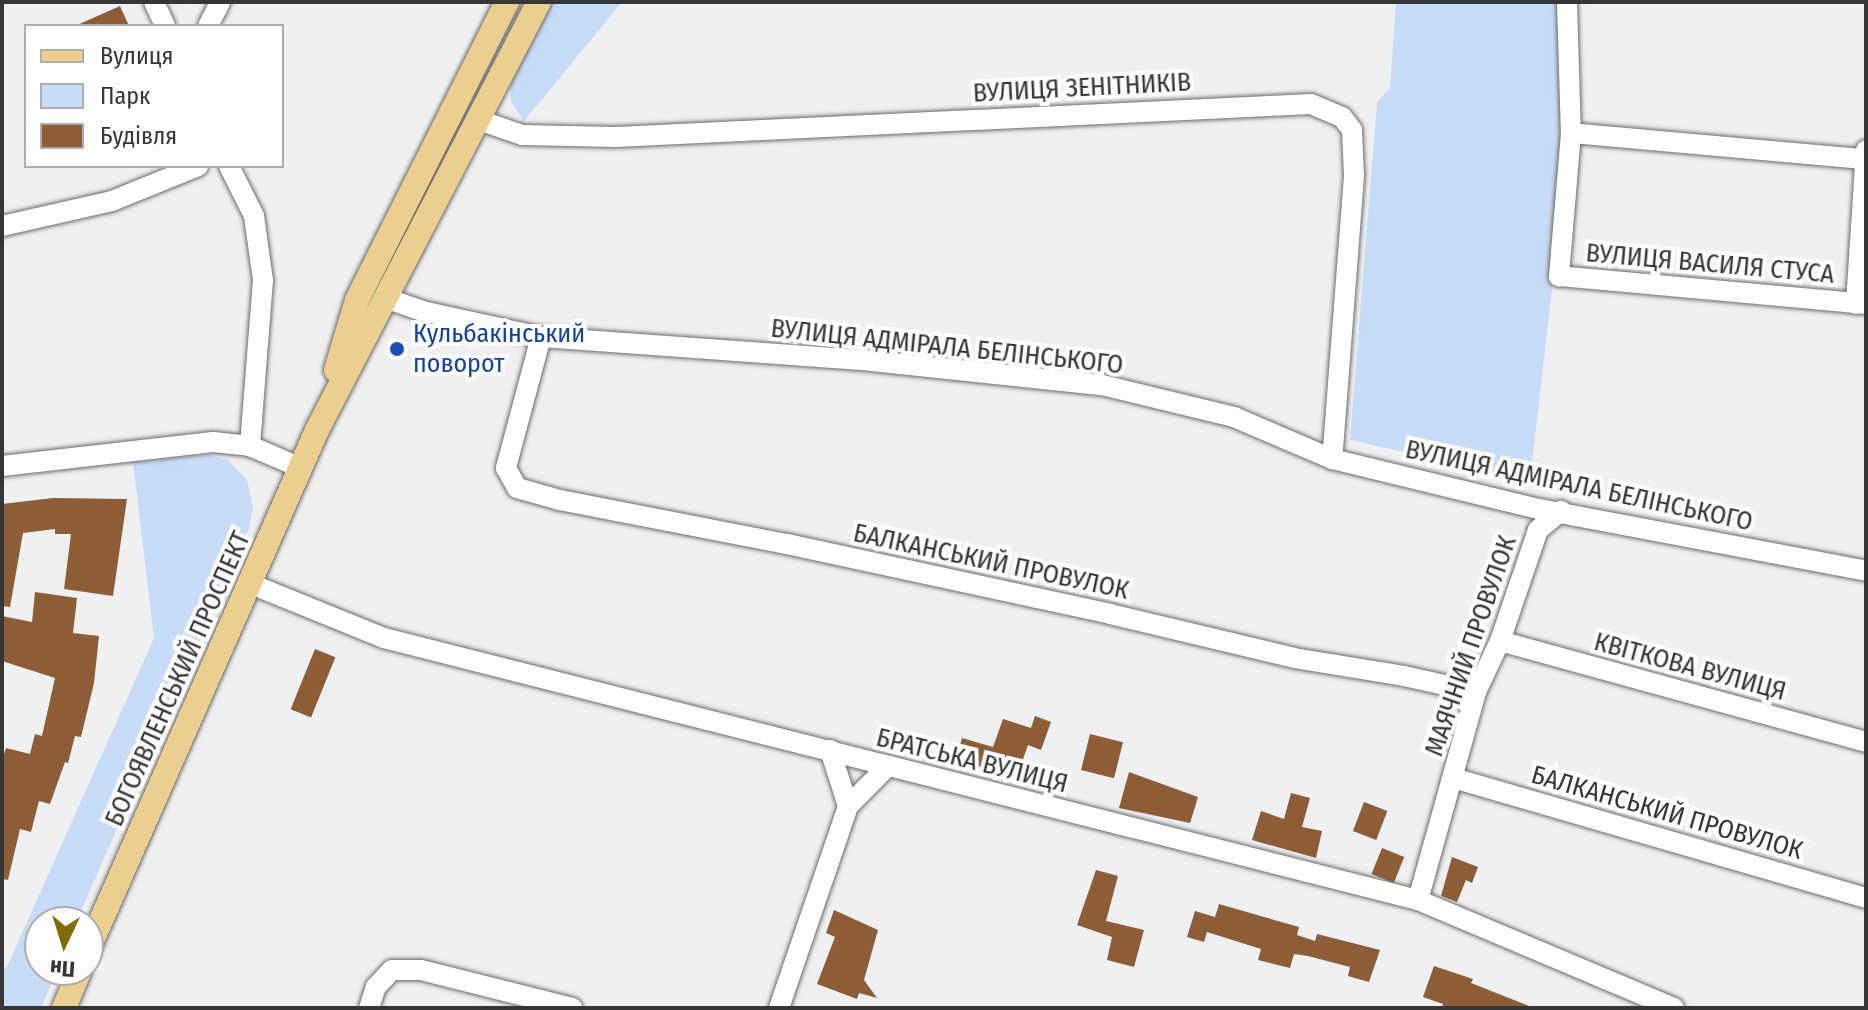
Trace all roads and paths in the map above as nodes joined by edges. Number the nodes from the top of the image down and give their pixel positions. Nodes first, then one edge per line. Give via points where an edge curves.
1 (154, 2) edge
2 (220, 2) edge
3 (507, 2) edge
4 (539, 2) edge
5 (1567, 2) edge
6 (164, 24) edge
7 (209, 24) edge
8 (479, 120) junction
9 (1571, 133) junction
10 (1866, 150) edge
11 (1865, 159) edge
12 (193, 168) edge
13 (230, 168) edge
14 (2, 226) edge
15 (388, 299) junction
16 (1861, 304) edge
17 (541, 337) junction
18 (317, 430) junction
19 (250, 446) junction
20 (1332, 459) junction
21 (2, 466) edge
22 (301, 468) junction
23 (1561, 511) junction
24 (1866, 571) edge
25 (251, 584) junction
26 (1500, 641) junction
27 (1476, 692) junction
28 (1866, 742) edge
29 (830, 750) junction
30 (887, 767) junction
31 (1453, 778) junction
32 (848, 806) junction
33 (1866, 898) edge
34 (1418, 900) junction
35 (104, 914) edge
36 (73, 986) edge
37 (565, 1007) edge
38 (64, 1008) edge
39 (369, 1008) edge
40 (779, 1008) edge
41 (1674, 1008) edge

1 - 6 street
2 - 7 street
3 - 18 main road, БОГОЯВЛЕНСЬКИЙ ПРОСПЕКТ via 357,300
4 - 8 main road, БОГОЯВЛЕНСЬКИЙ ПРОСПЕКТ
5 - 9 street
8 - 15 main road, БОГОЯВЛЕНСЬКИЙ ПРОСПЕКТ
8 - 20 street, ВУЛИЦЯ ЗЕНІТНИКІВ via 522,135 616,137 1311,104 1342,117 1352,130 1354,176
9 - 11 street
9 - 16 street, ВУЛИЦЯ ВАСИЛЯ СТУСА via 1559,276
10 - 11 street, ВУЛИЦЯ ВАСИЛЯ СТУСА
11 - 16 street, ВУЛИЦЯ ВАСИЛЯ СТУСА
12 - 14 street via 112,201
13 - 19 street via 254,216 263,280
15 - 17 street, ВУЛИЦЯ АДМІРАЛА БЕЛІНСЬКОГО
15 - 18 main road, БОГОЯВЛЕНСЬКИЙ ПРОСПЕКТ
17 - 20 street, ВУЛИЦЯ АДМІРАЛА БЕЛІНСЬКОГО via 872,361 1102,385 1234,417
17 - 27 street, БАЛКАНСЬКИЙ ПРОВУЛОК via 506,468 517,488 1294,658
18 - 22 main road, БОГОЯВЛЕНСЬКИЙ ПРОСПЕКТ
19 - 21 street via 181,444
19 - 22 street
20 - 23 street, ВУЛИЦЯ АДМІРАЛА БЕЛІНСЬКОГО
22 - 25 main road, БОГОЯВЛЕНСЬКИЙ ПРОСПЕКТ
23 - 24 street, ВУЛИЦЯ АДМІРАЛА БЕЛІНСЬКОГО
23 - 26 street, МАЯЧНИЙ ПРОВУЛОК via 1538,530
25 - 29 street, БРАТСЬКА ВУЛИЦЯ via 384,638
25 - 35 main road, БОГОЯВЛЕНСЬКИЙ ПРОСПЕКТ
26 - 27 street, МАЯЧНИЙ ПРОВУЛОК
26 - 28 street, КВІТКОВА ВУЛИЦЯ
27 - 31 street, МАЯЧНИЙ ПРОВУЛОК
29 - 30 street, БРАТСЬКА ВУЛИЦЯ
29 - 32 street
30 - 32 street
30 - 34 street, БРАТСЬКА ВУЛИЦЯ
31 - 33 street, БАЛКАНСЬКИЙ ПРОВУЛОК
31 - 34 street, МАЯЧНИЙ ПРОВУЛОК
32 - 40 street
34 - 41 street, БРАТСЬКА ВУЛИЦЯ
36 - 38 main road
37 - 39 street via 421,970 392,970 376,987

